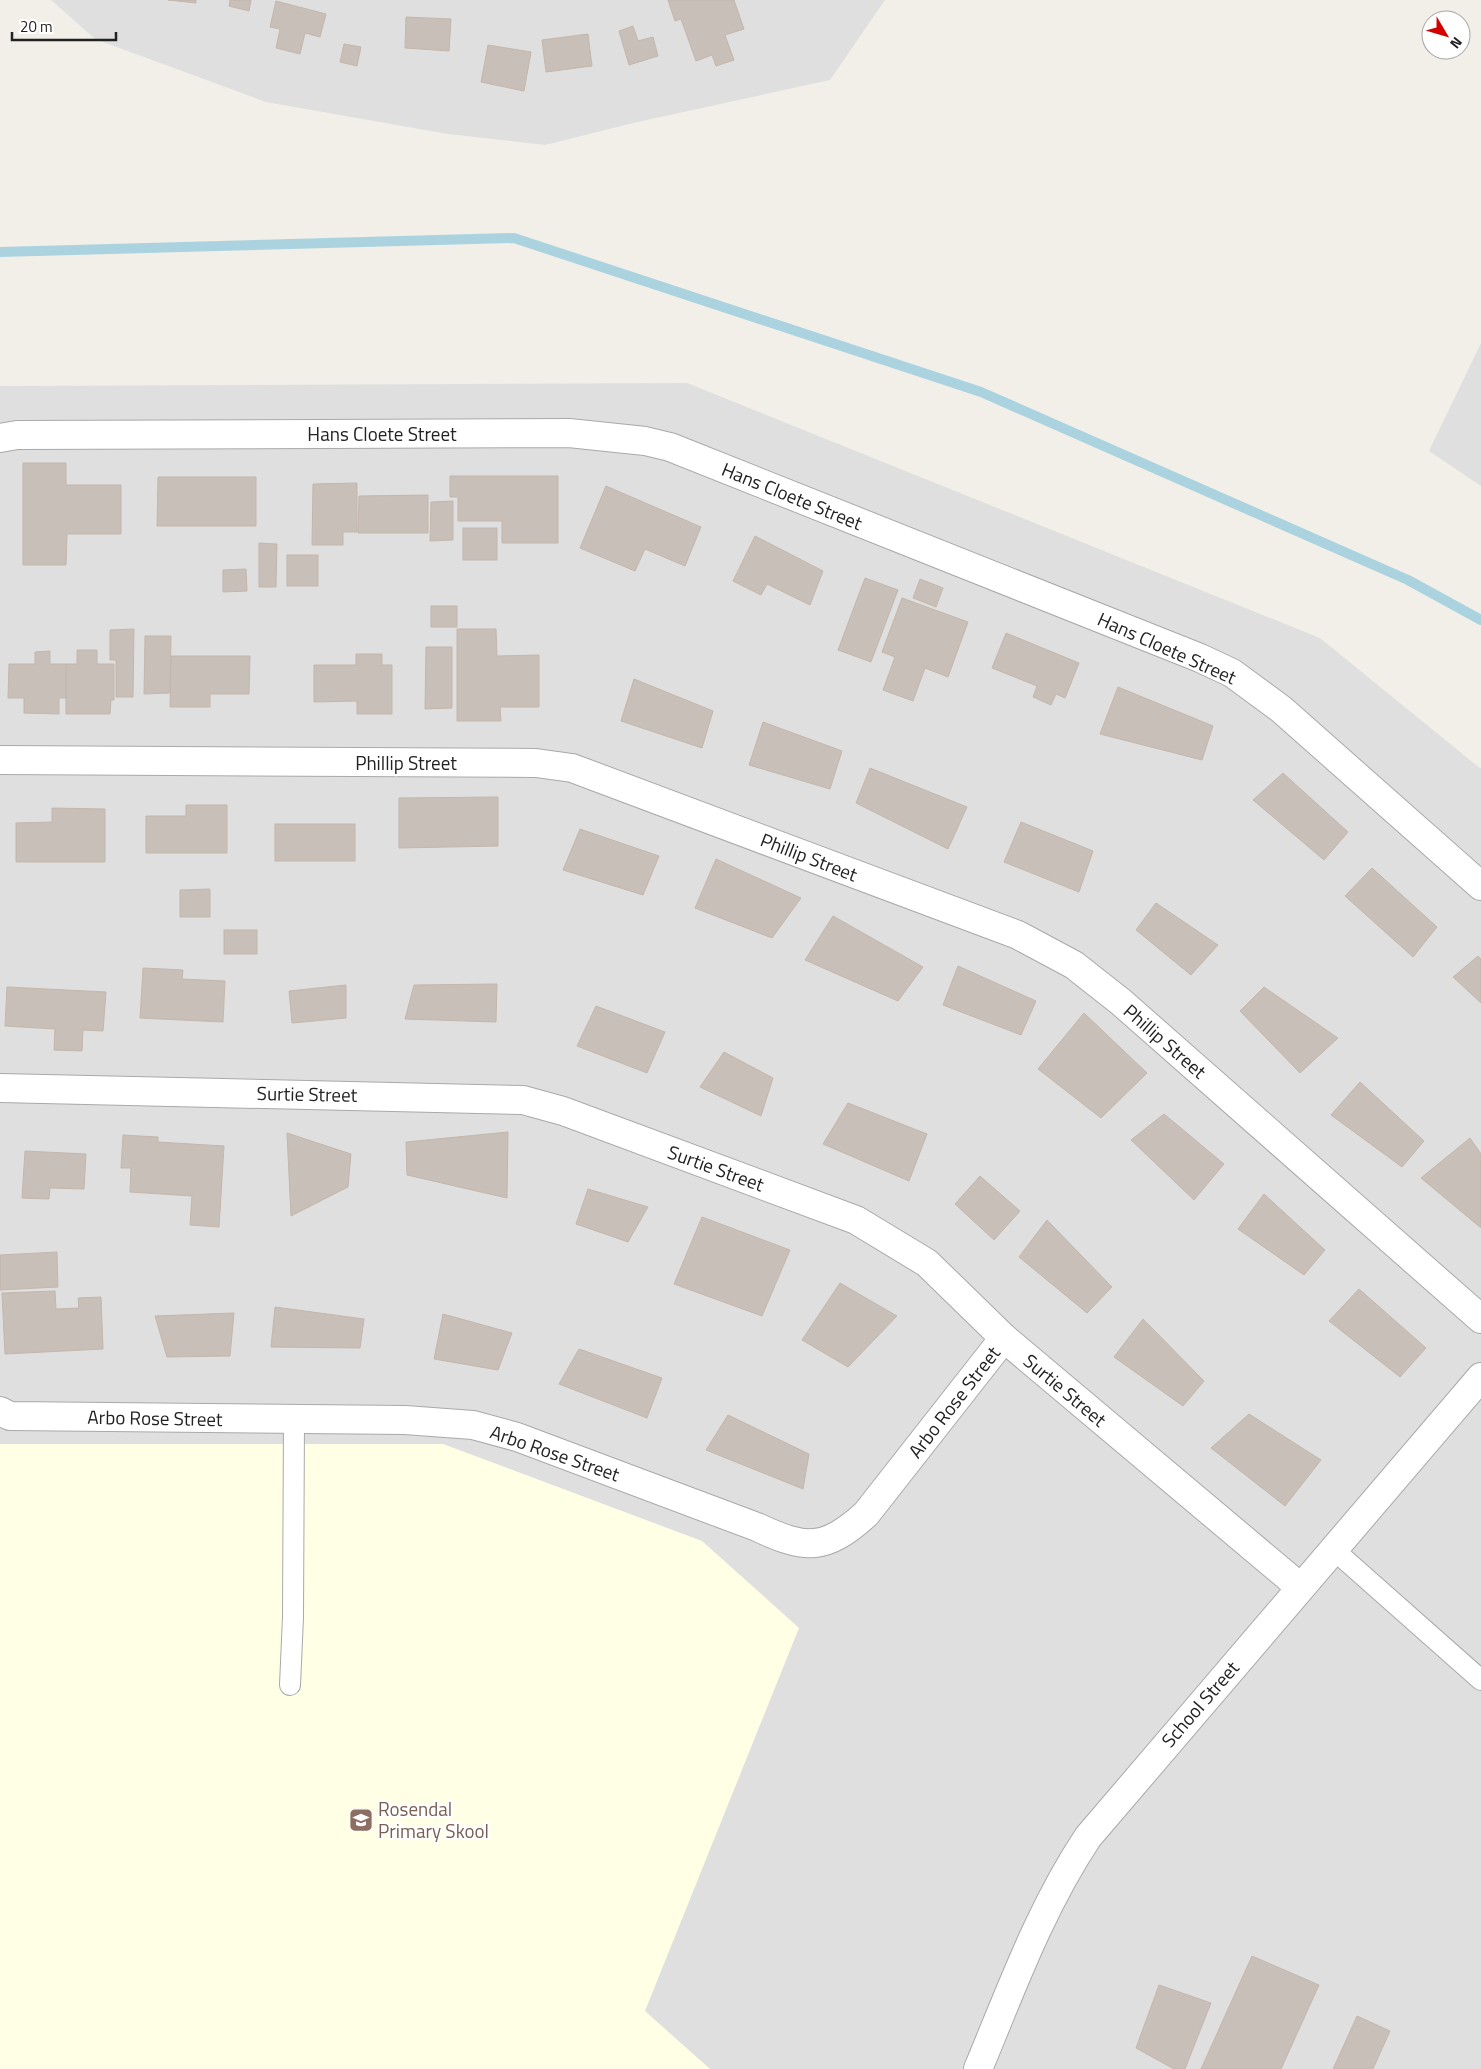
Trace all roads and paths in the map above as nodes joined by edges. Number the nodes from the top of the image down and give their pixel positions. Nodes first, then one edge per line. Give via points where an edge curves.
1 (0, 438) edge
2 (0, 760) edge
3 (1481, 886) edge
4 (0, 1088) edge
5 (1481, 1319) edge
6 (1004, 1338) junction
7 (1481, 1377) edge
8 (0, 1411) edge
9 (294, 1419) junction
10 (1333, 1549) junction
11 (1300, 1588) junction
12 (1481, 1680) edge
13 (290, 1685) dead end
14 (978, 2069) edge

1 - 3 street, Hans Cloete Street via 17,435 569,433 645,441 670,447 1232,673 1281,709
2 - 5 street, Phillip Street via 536,763 572,768 1018,935 1074,965 1122,1002
4 - 6 street, Surtie Street via 523,1100 564,1111 856,1220 927,1263
6 - 9 street, Arbo Rose Street via 866,1514 830,1541 808,1544 784,1540 517,1437 472,1425 405,1420
6 - 11 street, Surtie Street
7 - 10 street, School Street
8 - 9 street, Arbo Rose Street via 10,1416
9 - 13 lane
10 - 11 street, School Street
10 - 12 lane
11 - 14 street, School Street via 1088,1837 1047,1906

